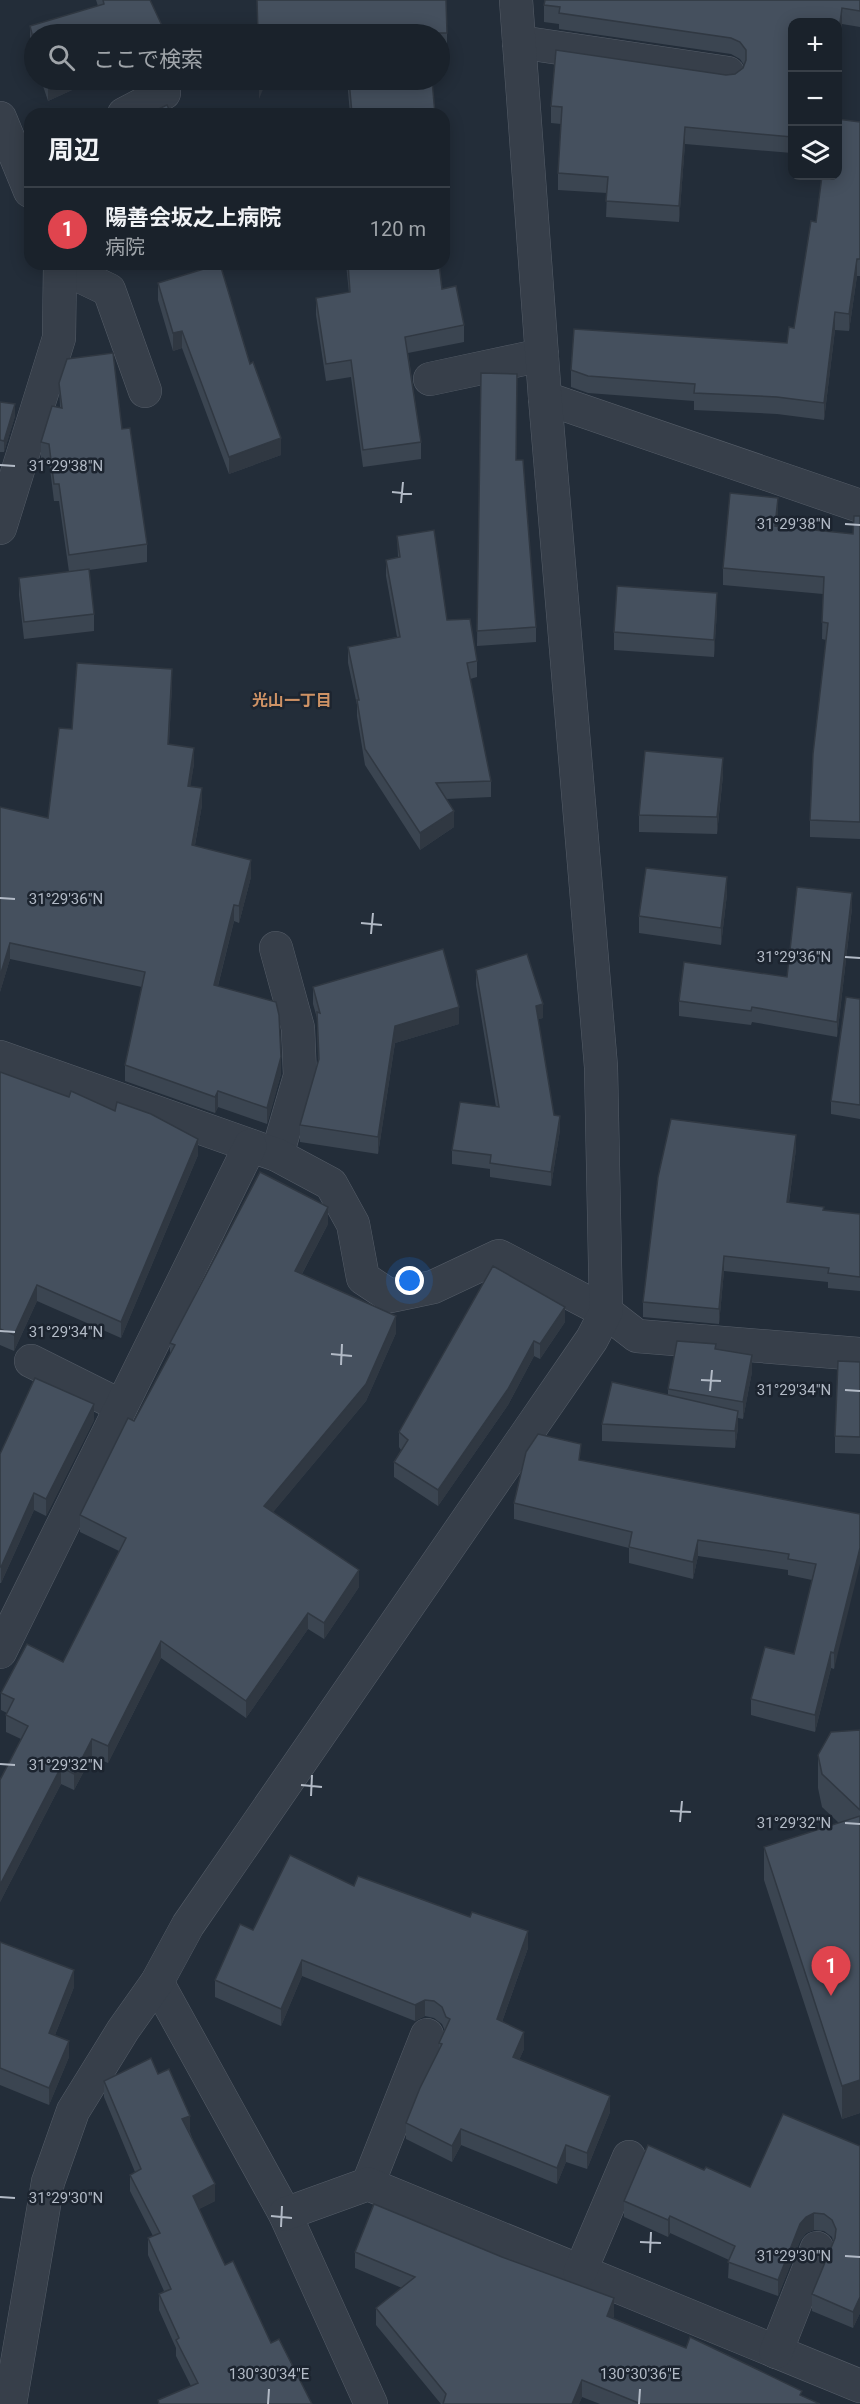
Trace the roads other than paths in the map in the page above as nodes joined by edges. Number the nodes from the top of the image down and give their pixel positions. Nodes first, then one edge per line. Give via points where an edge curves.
1 (516, 0) edge
2 (519, 42) junction
3 (728, 73) edge
4 (164, 93) dead end
5 (135, 108) edge
6 (0, 118) edge
7 (24, 168) edge
8 (60, 270) edge
9 (68, 270) edge
10 (542, 355) junction
11 (430, 379) dead end
12 (145, 391) dead end
13 (545, 398) junction
14 (860, 506) edge
15 (0, 528) edge
16 (276, 948) dead end
17 (0, 1057) edge
18 (264, 1150) junction
19 (606, 1312) junction
20 (860, 1354) edge
21 (31, 1361) dead end
22 (122, 1406) junction
23 (0, 1652) edge
24 (157, 1982) junction
25 (427, 2035) dead end
26 (629, 2157) dead end
27 (368, 2184) junction
28 (285, 2214) junction
29 (817, 2248) dead end
30 (580, 2272) junction
31 (776, 2352) junction
32 (860, 2386) edge
33 (10, 2404) edge
34 (371, 2404) edge

1 - 2 street
2 - 3 street
2 - 10 street
4 - 5 street
6 - 7 street
8 - 15 street via 58,338
9 - 12 street via 109,290
10 - 11 street
10 - 13 street
13 - 14 street
13 - 19 street via 601,1067
16 - 18 street via 298,1028 300,1076
17 - 18 street
18 - 19 street via 331,1184 352,1224 363,1278 390,1296 433,1287 499,1256
18 - 22 street
19 - 20 street via 637,1336
19 - 24 street via 592,1340 188,1925
21 - 22 street
22 - 23 street
24 - 28 street
24 - 33 street via 74,2111 48,2181
25 - 27 street
26 - 30 street
27 - 28 street
27 - 30 street
28 - 34 street
29 - 31 street
30 - 31 street
31 - 32 street

